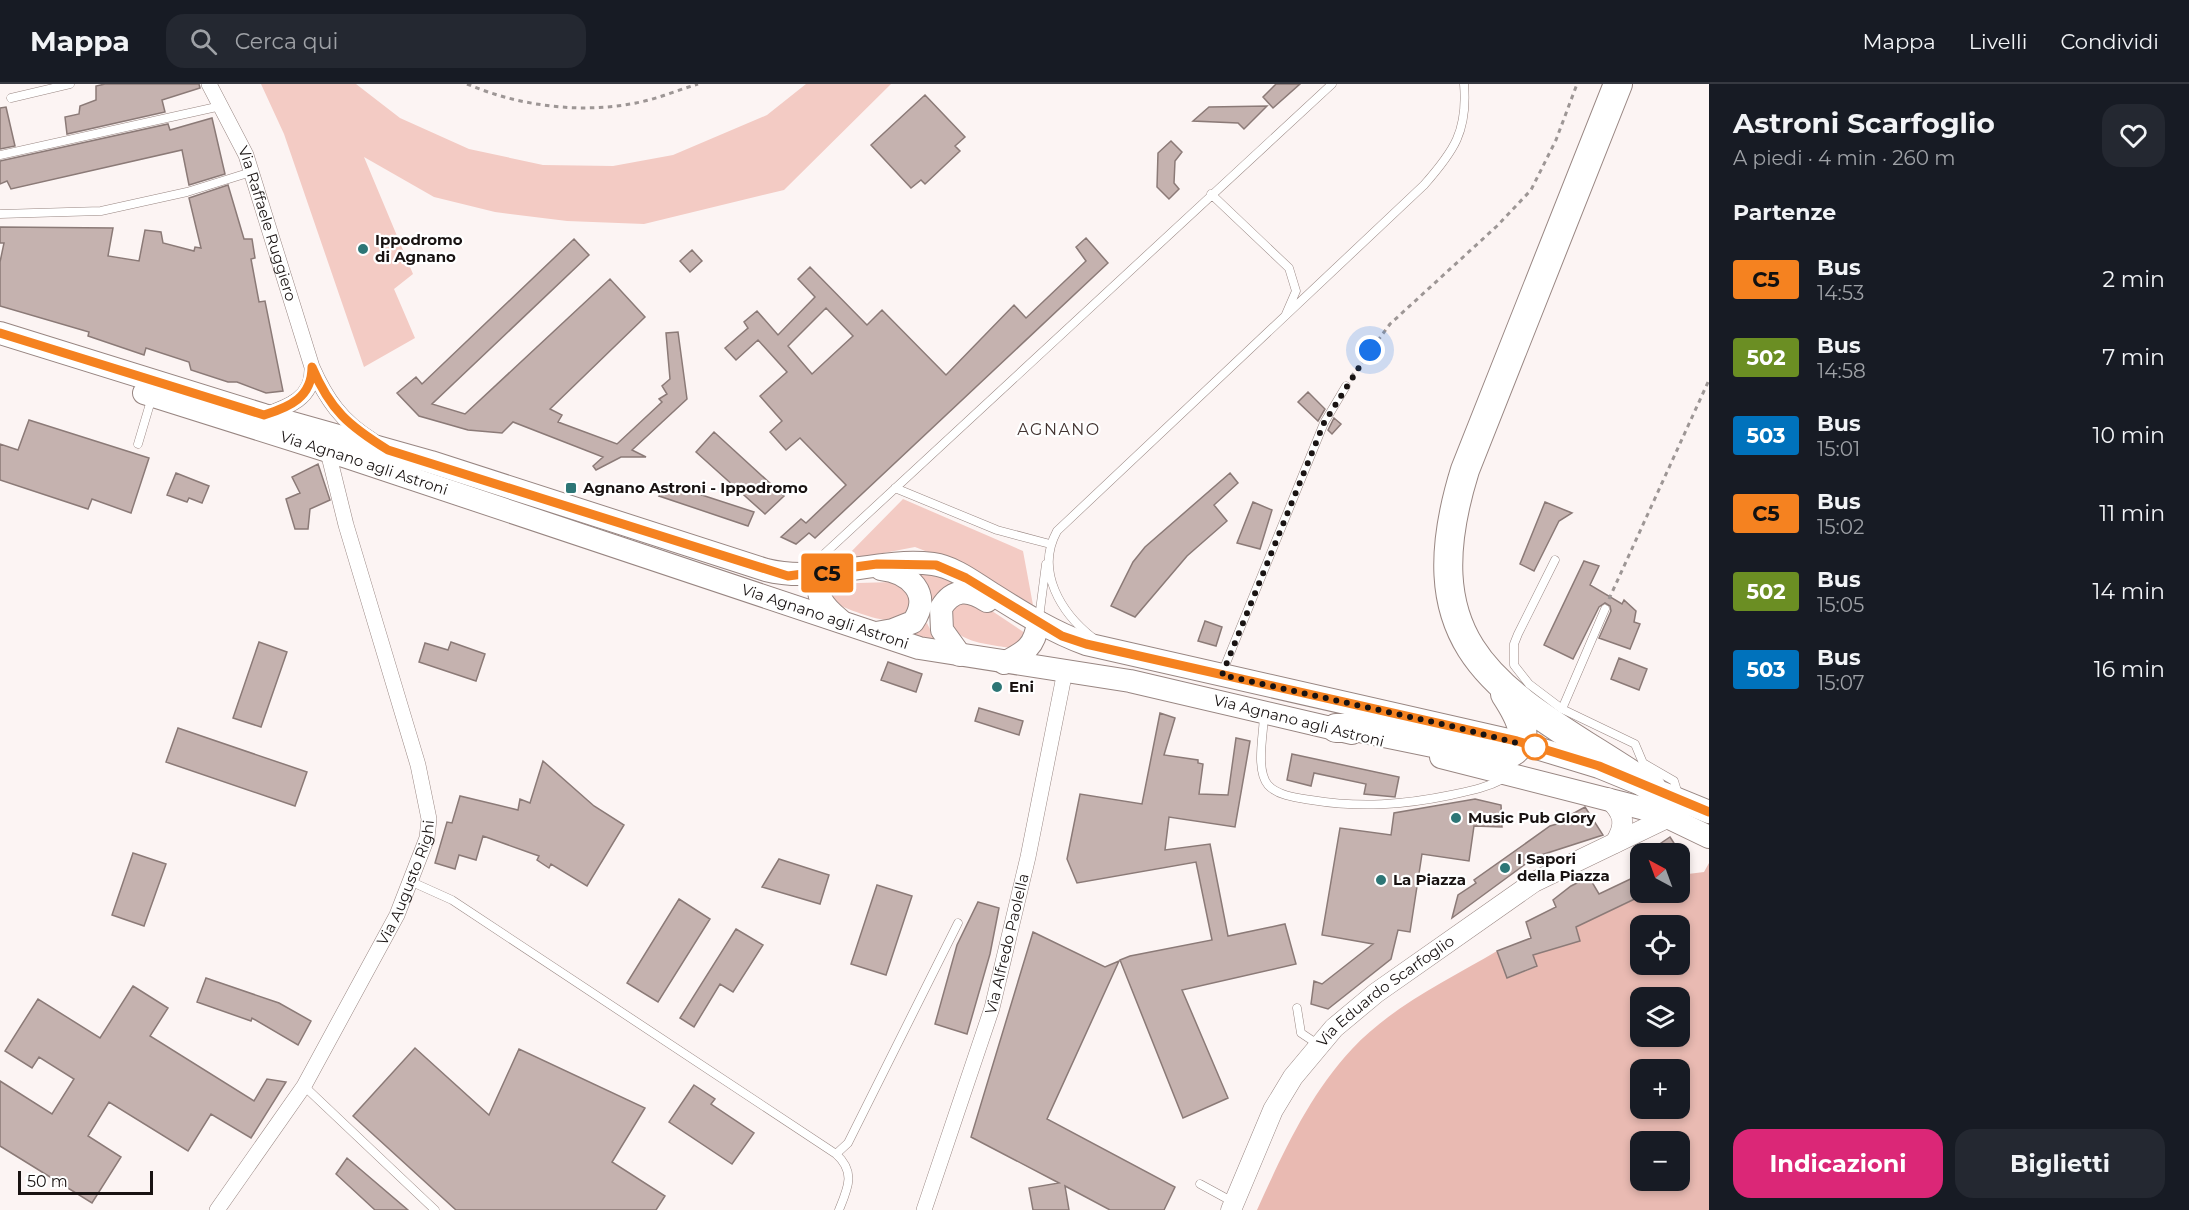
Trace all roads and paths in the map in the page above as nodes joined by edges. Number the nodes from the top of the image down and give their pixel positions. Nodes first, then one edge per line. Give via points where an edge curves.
1 (69, 84) edge
2 (209, 84) edge
3 (466, 84) edge
4 (698, 84) edge
5 (1332, 84) edge
6 (1464, 84) edge
7 (1577, 84) edge
8 (1618, 84) edge
9 (11, 98) dead end
10 (221, 106) junction
11 (0, 155) edge
12 (252, 171) junction
13 (1211, 194) junction
14 (0, 214) edge
15 (1283, 321) junction
16 (0, 333) edge
17 (0, 348) edge
18 (312, 367) junction
19 (1709, 380) edge
20 (1346, 386) joint
21 (153, 396) junction
22 (264, 415) junction
23 (326, 441) junction
24 (138, 444) dead end
25 (388, 450) junction
26 (895, 488) junction
27 (1050, 544) junction
28 (1048, 556) junction
29 (1555, 560) dead end
30 (862, 567) junction
31 (827, 573) junction
32 (801, 575) junction
33 (1605, 609) joint
34 (1038, 622) junction
35 (844, 623) junction
36 (876, 633) junction
37 (1117, 653) junction
38 (960, 656) junction
39 (1004, 663) junction
40 (1065, 671) junction
41 (1222, 675) junction
42 (1498, 684) junction
43 (1562, 709) junction
44 (1264, 712) junction
45 (1336, 728) junction
46 (1521, 743) junction
47 (1510, 775) junction
48 (1608, 798) junction
49 (1667, 799) junction
50 (1709, 812) edge
51 (1709, 837) edge
52 (1615, 843) junction
53 (412, 882) junction
54 (958, 923) dead end
55 (1297, 1008) dead end
56 (1319, 1045) junction
57 (304, 1086) junction
58 (836, 1154) junction
59 (1200, 1184) dead end
60 (1232, 1206) edge
61 (217, 1210) edge
62 (435, 1210) edge
63 (839, 1210) edge
64 (924, 1210) edge

1 - 9 lane
2 - 10 street, Via Raffaele Ruggiero
3 - 4 path via 524,103 575,108 636,103
5 - 13 lane
6 - 15 lane via 1466,110 1462,130 1444,162
7 - 20 path via 1556,140 1531,190 1390,324
8 - 42 highway via 1454,504 1447,561 1455,614 1472,652
10 - 11 lane
10 - 12 street, Via Raffaele Ruggiero
12 - 14 lane via 187,192 101,211
12 - 18 street, Via Raffaele Ruggiero
13 - 15 lane via 1289,268 1296,291
13 - 26 lane
15 - 27 lane via 1058,531
16 - 22 main road, Via Agnano agli Astroni
17 - 21 main road, Via Agnano agli Astroni
18 - 22 street via 312,380 303,397
18 - 25 street, Via Raffaele Ruggiero via 323,392 345,420
19 - 33 path
20 - 41 lane via 1324,423
21 - 23 main road, Via Agnano agli Astroni
21 - 24 lane
22 - 23 main road, Via Agnano agli Astroni
23 - 25 main road, Via Agnano agli Astroni
23 - 35 main road, Via Agnano agli Astroni
23 - 53 street, Via Augusto Righi via 425,796 427,838
25 - 32 main road, Via Agnano agli Astroni via 766,570
26 - 27 lane via 996,530
26 - 32 lane
27 - 28 lane
28 - 34 lane
28 - 37 lane via 1051,582 1065,607 1091,636
29 - 43 lane via 1518,634 1513,655 1514,665 1529,684
30 - 31 main road, Via Agnano agli Astroni
30 - 34 main road, Via Agnano agli Astroni via 936,565 966,578
30 - 36 main road via 887,570 907,578 920,593 913,622
31 - 32 main road, Via Agnano agli Astroni
31 - 35 main road via 820,580 817,593
33 - 43 lane
34 - 37 main road, Via Agnano agli Astroni via 1062,636
34 - 38 main road via 1009,614 976,594 959,592 945,601 940,615 942,630
34 - 39 main road via 1032,645
35 - 36 main road, Via Agnano agli Astroni
36 - 38 main road, Via Agnano agli Astroni via 919,648
37 - 41 main road, Via Agnano agli Astroni
38 - 39 main road, Via Agnano agli Astroni
39 - 40 main road, Via Agnano agli Astroni
40 - 44 main road, Via Agnano agli Astroni via 1130,681
40 - 64 street, Via Alfredo Paolella via 1028,857 992,1008
41 - 46 main road, Via Agnano agli Astroni
42 - 46 highway via 1521,723
42 - 49 highway via 1547,721
43 - 49 lane via 1635,744 1643,763 1674,781
44 - 45 main road, Via Agnano agli Astroni
44 - 47 lane via 1263,776 1277,792 1300,798 1371,806 1408,803 1488,787
45 - 46 highway via 1360,728 1501,757 1511,754
45 - 47 main road, Via Agnano agli Astroni
46 - 49 main road, Via Agnano agli Astroni via 1599,766
47 - 48 main road, Via Agnano agli Astroni
48 - 49 main road, Via Agnano agli Astroni
48 - 52 street via 1623,815 1623,827
49 - 50 main road
49 - 51 main road
49 - 52 street, Via Eduardo Scarfoglio
52 - 56 street, Via Eduardo Scarfoglio via 1525,888 1376,993
53 - 57 street, Via Augusto Righi
53 - 58 lane via 452,900
54 - 58 lane via 848,1143
55 - 56 lane via 1301,1033
56 - 60 street, Via Eduardo Scarfoglio via 1293,1077 1274,1110
57 - 61 street, Via Augusto Righi
57 - 62 lane
58 - 63 lane via 846,1163 850,1182
59 - 60 lane

